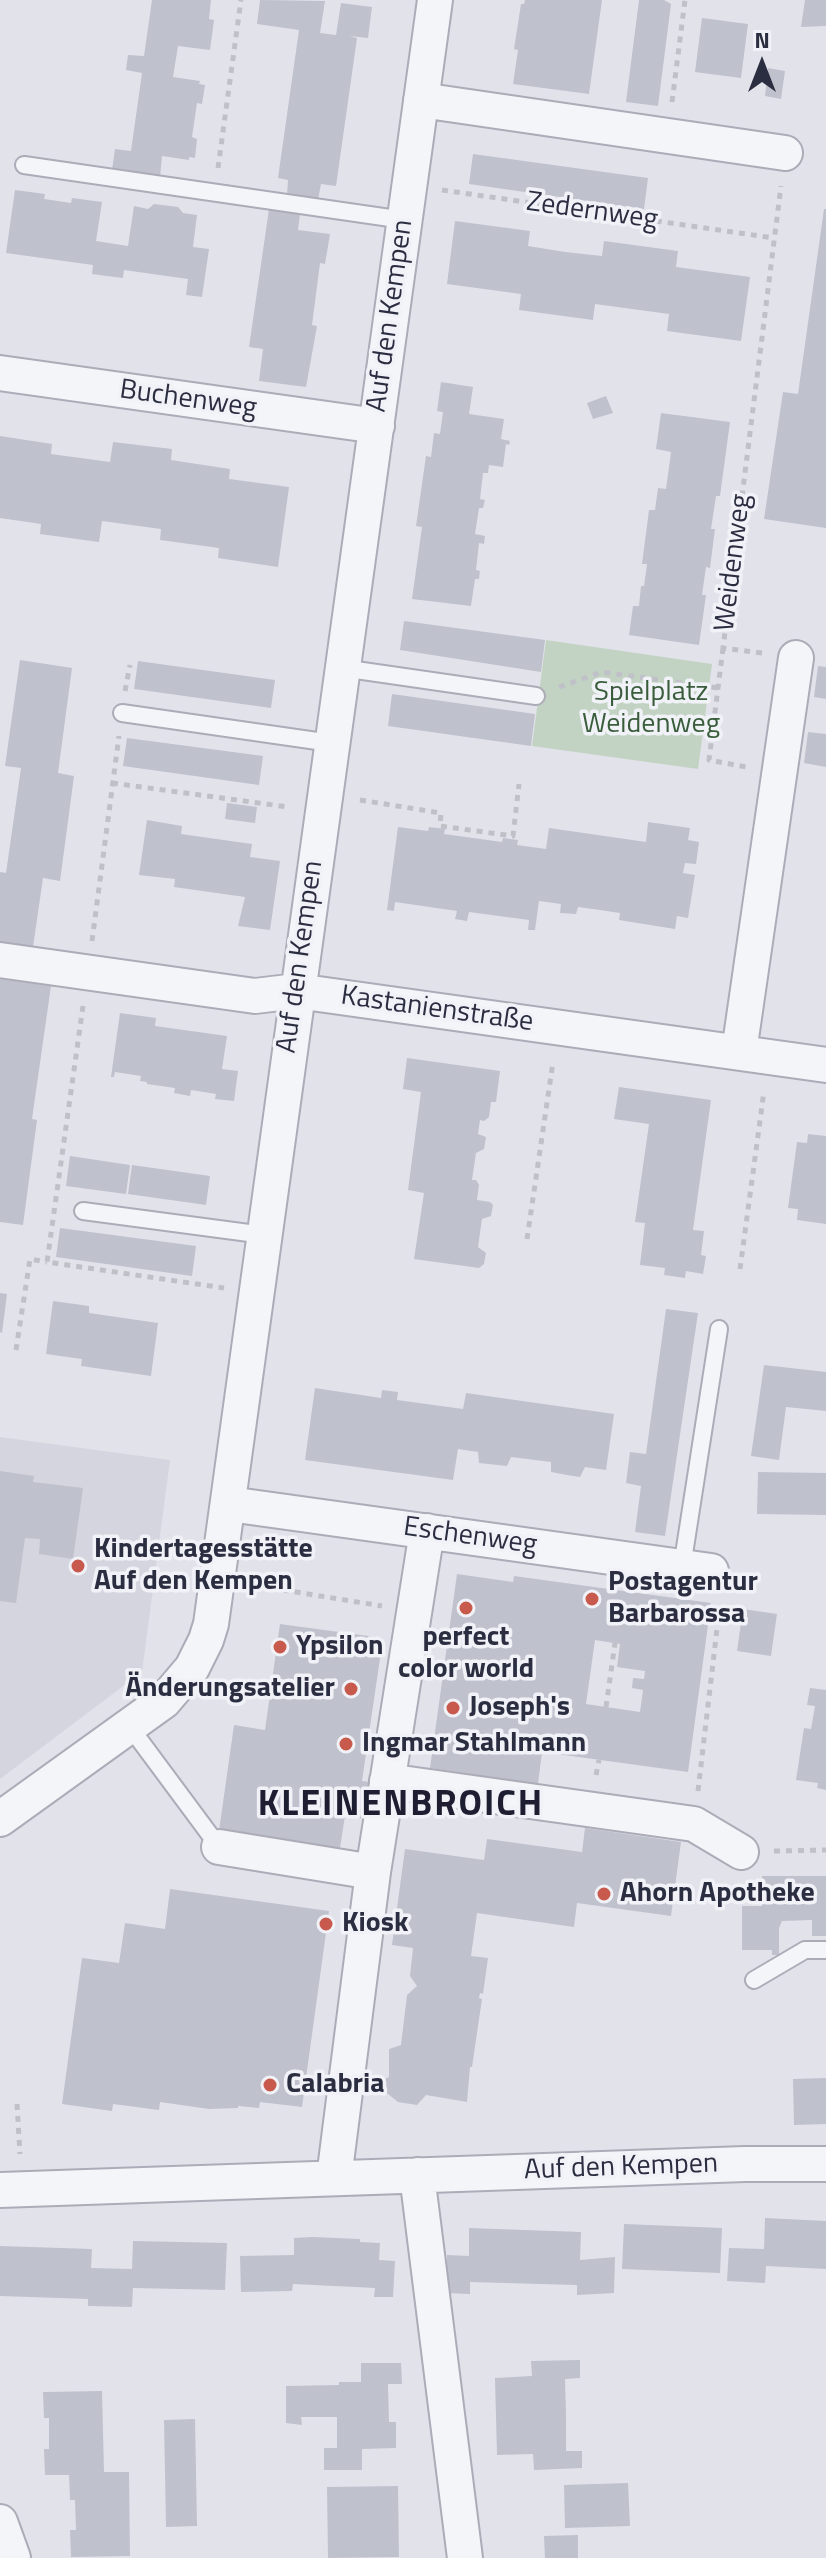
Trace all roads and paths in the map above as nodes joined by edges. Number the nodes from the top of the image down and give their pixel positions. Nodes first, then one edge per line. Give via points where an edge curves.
1 (241, 0) edge
2 (435, 0) edge
3 (685, 0) edge
4 (421, 100) junction
5 (668, 136) junction
6 (785, 153) joint
7 (24, 165) dead end
8 (409, 186) junction
9 (214, 193) junction
10 (404, 220) junction
11 (774, 238) junction
12 (0, 373) edge
13 (377, 426) junction
14 (723, 648) junction
15 (796, 658) joint
16 (130, 665) dead end
17 (342, 668) junction
18 (718, 688) junction
19 (536, 696) joint
20 (122, 713) junction
21 (331, 743) junction
22 (780, 773) junction
23 (112, 783) junction
24 (519, 784) dead end
25 (322, 803) junction
26 (0, 960) edge
27 (88, 973) junction
28 (297, 991) junction
29 (559, 1026) junction
30 (754, 1054) junction
31 (826, 1065) edge
32 (83, 1211) dead end
33 (264, 1235) junction
34 (527, 1239) dead end
35 (47, 1262) junction
36 (740, 1269) dead end
37 (257, 1293) junction
38 (719, 1329) dead end
39 (16, 1350) dead end
40 (229, 1504) junction
41 (427, 1531) junction
42 (697, 1569) junction
43 (271, 1588) dead end
44 (415, 1611) junction
45 (615, 1643) dead end
46 (606, 1707) dead end
47 (130, 1727) junction
48 (387, 1781) junction
49 (0, 1819) edge
50 (694, 1824) junction
51 (219, 1847) joint
52 (826, 1850) edge
53 (741, 1852) joint
54 (373, 1872) junction
55 (826, 1950) edge
56 (754, 1980) dead end
57 (17, 2104) dead end
58 (21, 2156) dead end
59 (826, 2164) edge
60 (417, 2175) junction
61 (334, 2178) junction
62 (0, 2190) edge
63 (465, 2558) edge

1 - 9 path
2 - 4 street, Auf den Kempen
3 - 5 path
4 - 5 street
4 - 8 street, Auf den Kempen
5 - 6 street
6 - 11 path, Weidenweg
7 - 9 lane
8 - 10 street, Auf den Kempen
8 - 11 path, Zedernweg
9 - 10 lane
10 - 13 street, Auf den Kempen
11 - 14 path, Weidenweg
12 - 13 street, Buchenweg
13 - 17 street, Auf den Kempen
14 - 15 path, Weidenweg
14 - 18 path
15 - 22 street
16 - 20 path
17 - 19 lane
17 - 21 street, Auf den Kempen
18 - 19 path via 602,672
18 - 22 path via 709,760
20 - 21 lane
20 - 23 path
21 - 25 street, Auf den Kempen
22 - 30 street
23 - 25 path
23 - 27 path
24 - 25 path via 513,836 440,826 441,813
25 - 28 street, Auf den Kempen
26 - 27 street, Kastanienstraße
27 - 28 street, Kastanienstraße via 255,996
27 - 35 path
28 - 29 street, Kastanienstraße
28 - 33 street, Auf den Kempen
29 - 30 street, Kastanienstraße
29 - 34 path
30 - 31 street, Kastanienstraße
30 - 36 path
32 - 33 lane
33 - 37 street, Auf den Kempen
35 - 37 path
35 - 39 path via 30,1259
37 - 40 street, Auf den Kempen
38 - 42 lane
40 - 41 street, Eschenweg
40 - 47 street, Auf den Kempen via 206,1640 184,1680
41 - 42 street, Eschenweg
41 - 44 street
42 - 50 path via 721,1597
43 - 44 path
44 - 48 street
45 - 46 path
47 - 49 street, Auf den Kempen
47 - 51 lane
48 - 50 street
48 - 54 street
50 - 53 street
51 - 54 street
52 - 53 path
54 - 61 street
55 - 56 lane via 805,1950
57 - 58 path
59 - 60 street, Auf den Kempen
60 - 61 street, Auf den Kempen
60 - 63 street
61 - 62 street, Auf den Kempen

